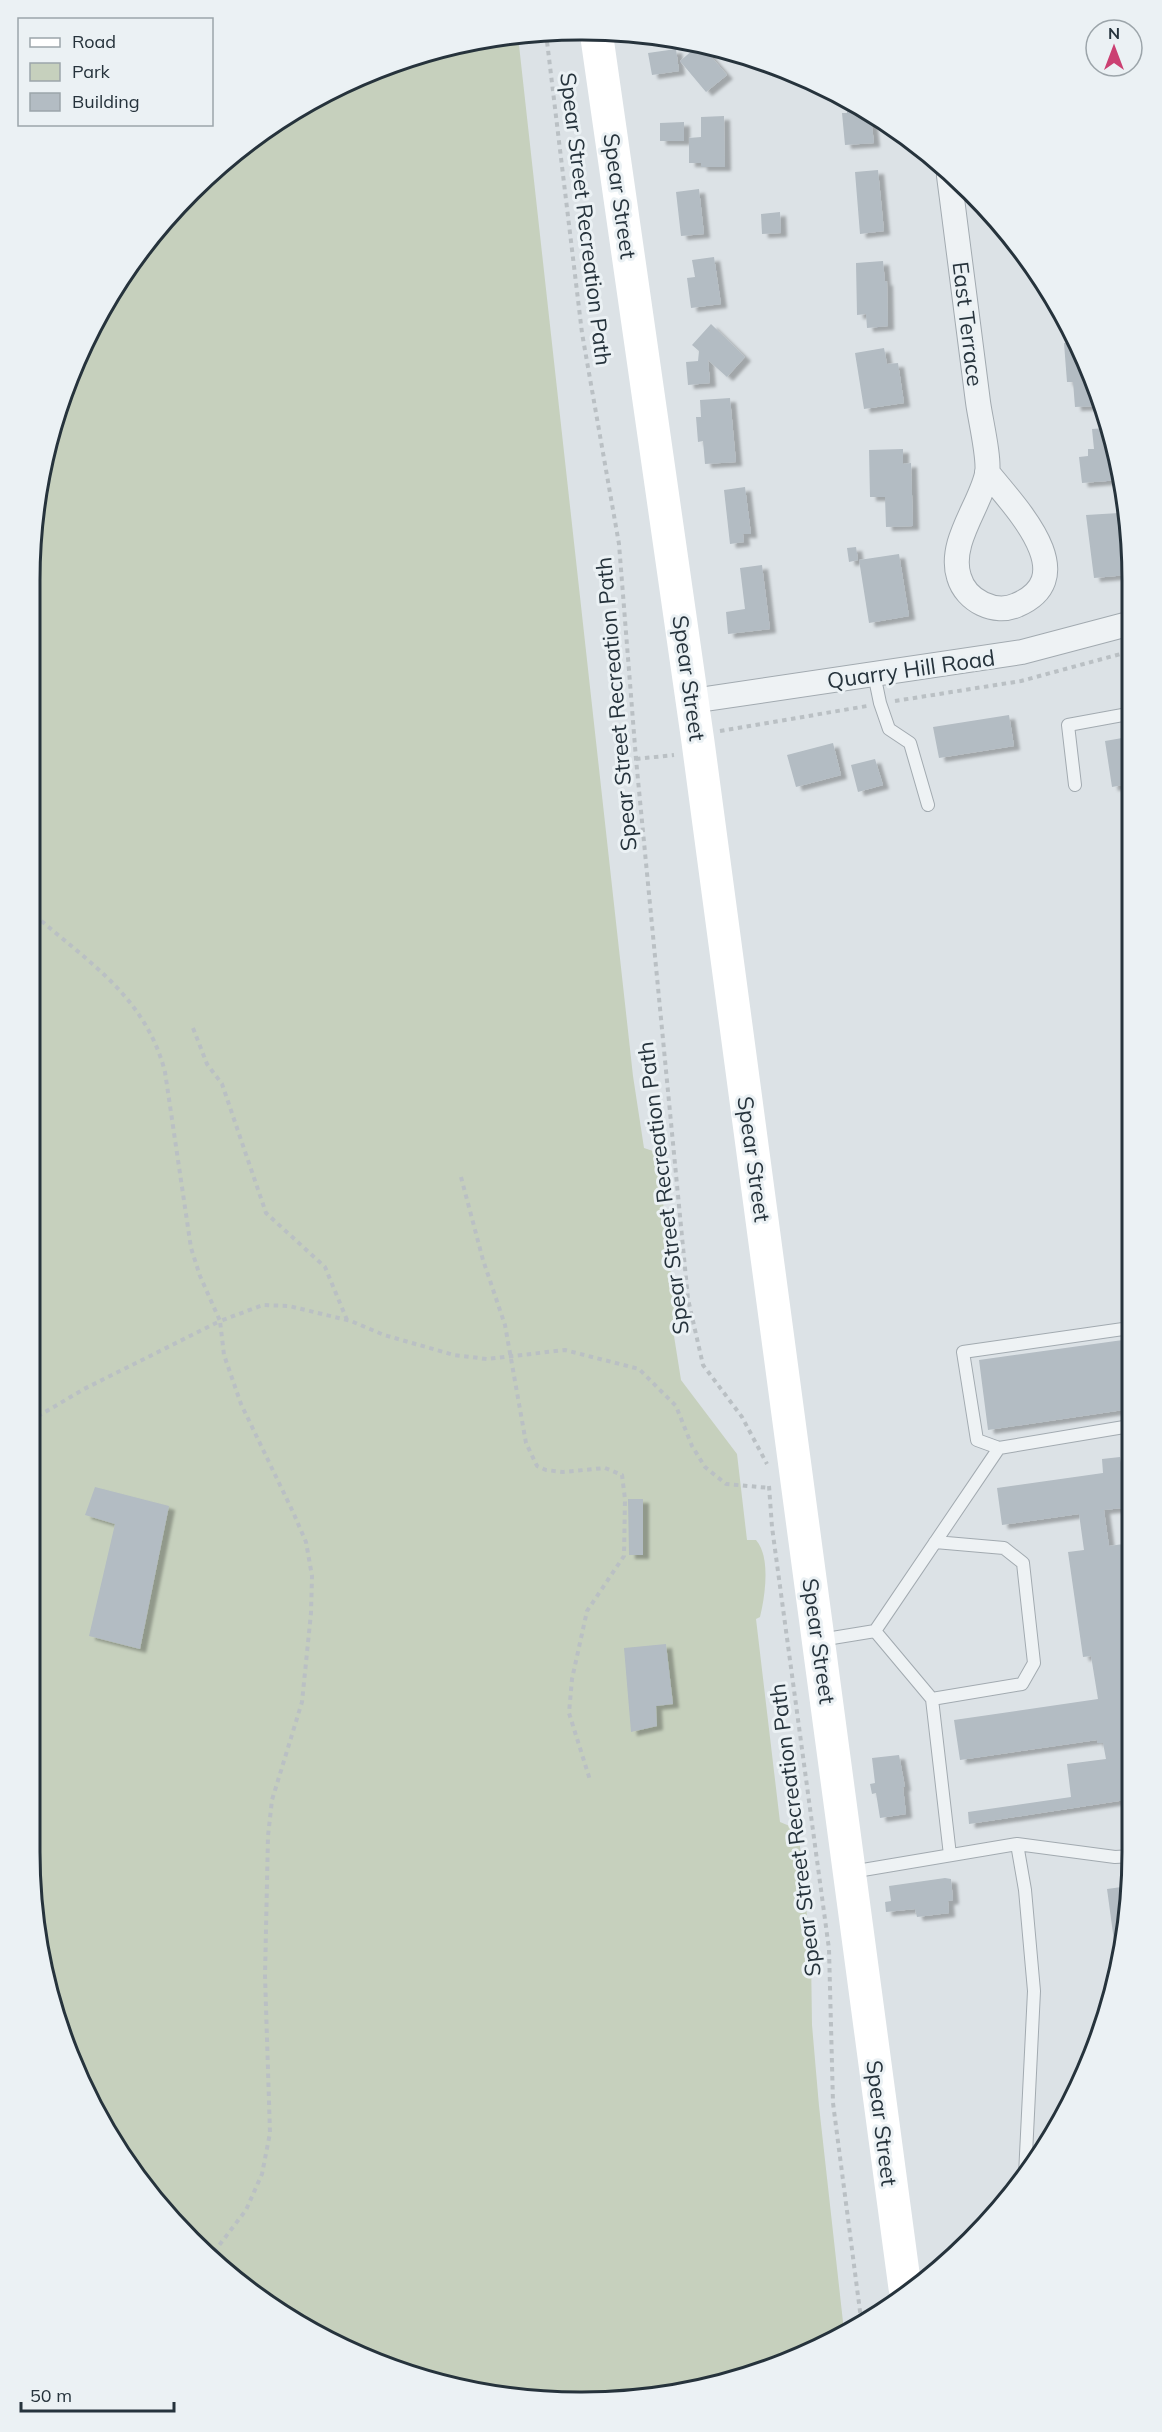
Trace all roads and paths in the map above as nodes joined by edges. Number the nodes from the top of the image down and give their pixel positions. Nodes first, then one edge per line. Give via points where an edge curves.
1 (597, 41) edge
2 (547, 42) edge
3 (950, 187) edge
4 (987, 472) junction
5 (1122, 626) edge
6 (874, 674) junction
7 (692, 701) junction
8 (1122, 715) edge
9 (1075, 785) dead end
10 (928, 805) dead end
11 (40, 920) edge
12 (193, 1028) dead end
13 (461, 1177) dead end
14 (347, 1320) junction
15 (220, 1322) junction
16 (1122, 1329) edge
17 (513, 1358) junction
18 (40, 1415) edge
19 (1122, 1428) edge
20 (999, 1448) junction
21 (768, 1466) dead end
22 (779, 1484) junction
23 (935, 1542) junction
24 (875, 1631) junction
25 (819, 1641) junction
26 (932, 1700) junction
27 (590, 1780) dead end
28 (1017, 1844) junction
29 (950, 1856) junction
30 (1122, 1857) edge
31 (849, 1872) junction
32 (1026, 2157) edge
33 (216, 2249) edge
34 (904, 2284) edge
35 (860, 2313) edge

1 - 7 main road, Spear Street
2 - 21 path, Spear Street Recreation Path via 582,333 619,544 688,1299 703,1365 742,1417
3 - 4 street, East Terrace
4 - 4 street, East Terrace via 1044,550 1044,578 1028,600 1015,606 987,606 975,600 959,578 960,548
5 - 6 street, Quarry Hill Road via 1022,652
6 - 7 street, Quarry Hill Road
6 - 10 lane via 889,729 910,743
7 - 22 main road, Spear Street
8 - 9 lane via 1068,724
11 - 15 path via 104,974 148,1025 165,1072 191,1248
12 - 14 path via 207,1064 222,1083 266,1213 325,1267
13 - 17 path
14 - 15 path via 289,1306 263,1305
14 - 17 path via 454,1355
15 - 18 path
15 - 33 path via 224,1355 241,1404 306,1542 312,1604 302,1702 273,1800 268,1836 265,1976 270,2133 262,2174 246,2210
16 - 20 lane via 963,1352 978,1440
17 - 22 path via 565,1350 639,1369 676,1406 705,1467 726,1484
17 - 27 path via 526,1443 537,1466 563,1472 605,1468 622,1475 624,1556 586,1611 572,1679 569,1713
19 - 20 lane
20 - 23 lane
22 - 25 main road, Spear Street
22 - 35 path, Spear Street Recreation Path via 772,1527 829,1949 833,2103
23 - 24 lane
23 - 26 lane via 1004,1548 1023,1563 1034,1663 1022,1684
24 - 25 lane
24 - 26 lane
25 - 31 main road, Spear Street
26 - 29 lane
28 - 29 lane
28 - 30 lane
28 - 32 lane via 1034,1991
29 - 31 lane
31 - 34 main road, Spear Street

